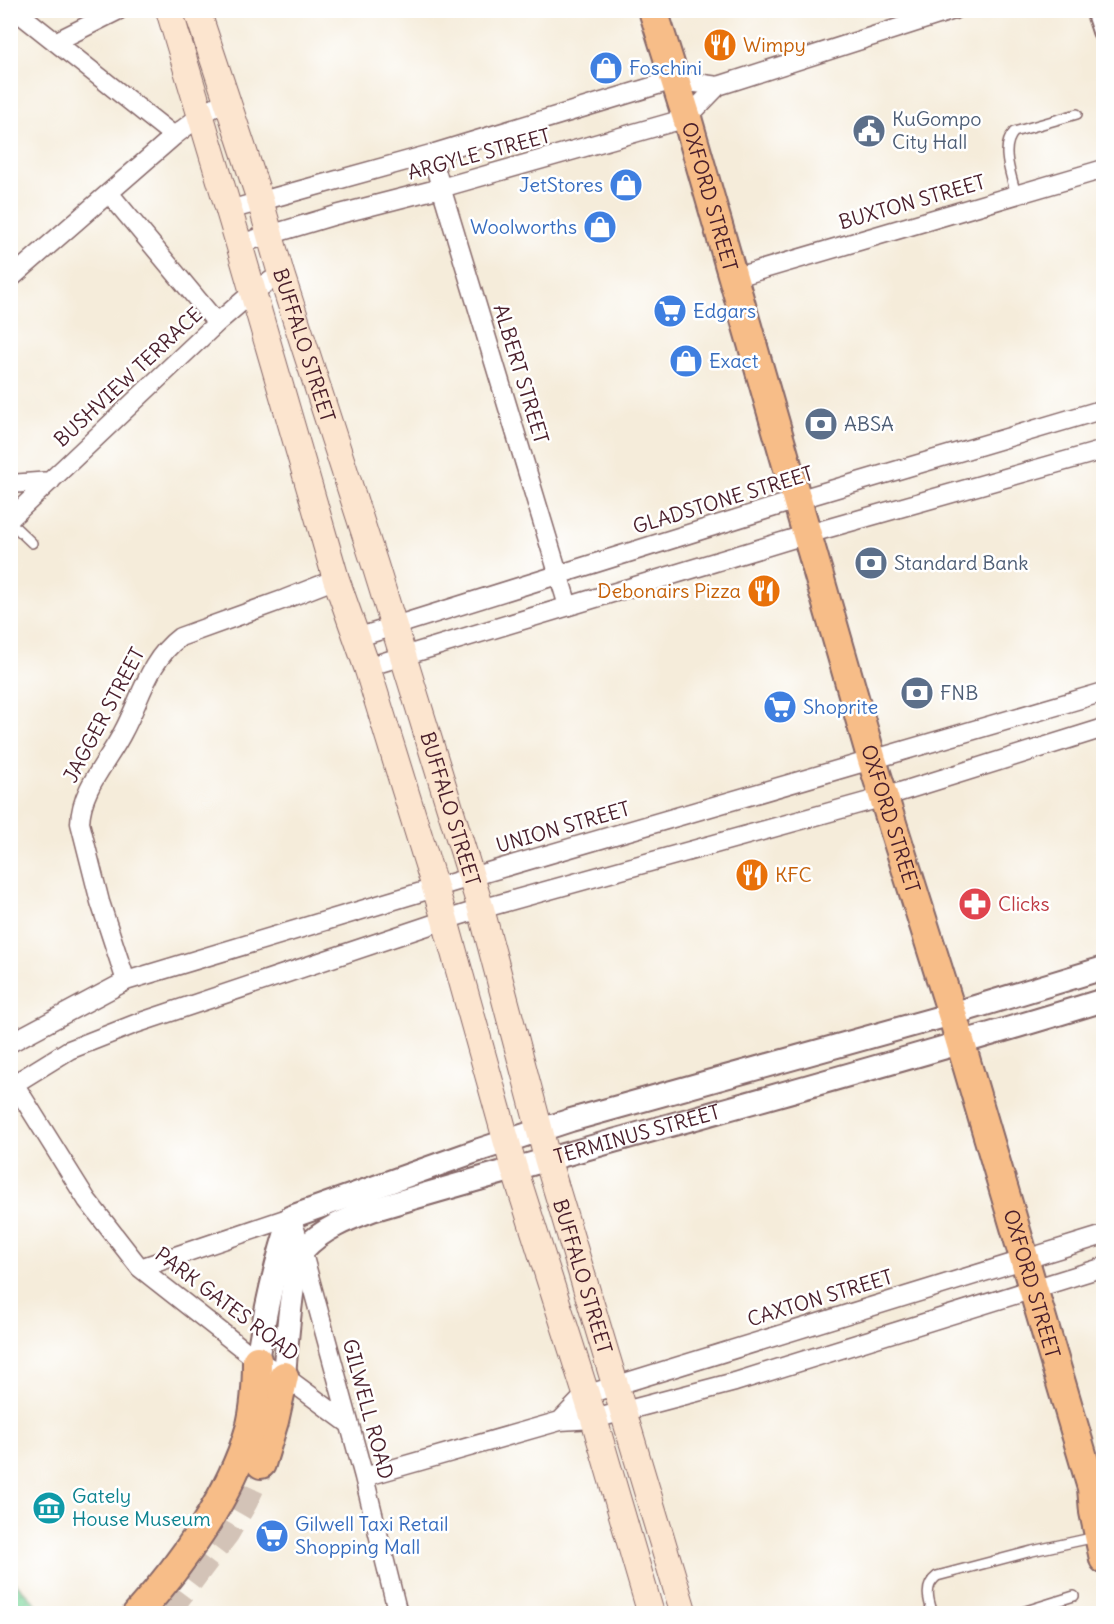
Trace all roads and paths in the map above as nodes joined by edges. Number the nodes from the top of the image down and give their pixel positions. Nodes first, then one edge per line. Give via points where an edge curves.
1 (15, 10) edge
2 (119, 10) edge
3 (169, 10) edge
4 (197, 10) edge
5 (652, 10) edge
6 (954, 10) edge
7 (1097, 10) edge
8 (1104, 32) edge
9 (55, 42) junction
10 (674, 80) junction
11 (718, 86) junction
12 (226, 100) junction
13 (1077, 114) dead end
14 (200, 116) junction
15 (687, 118) junction
16 (174, 136) junction
17 (430, 154) junction
18 (1104, 169) edge
19 (441, 188) junction
20 (109, 193) junction
21 (1016, 195) junction
22 (260, 200) junction
23 (229, 210) junction
24 (271, 236) junction
25 (239, 244) junction
26 (281, 274) junction
27 (733, 278) junction
28 (10, 279) edge
29 (253, 292) junction
30 (216, 323) junction
31 (1104, 409) edge
32 (1104, 450) edge
33 (51, 481) junction
34 (10, 484) edge
35 (797, 500) junction
36 (10, 520) edge
37 (808, 534) junction
38 (32, 543) dead end
39 (558, 576) junction
40 (336, 579) junction
41 (568, 606) junction
42 (394, 625) junction
43 (356, 638) junction
44 (402, 656) junction
45 (367, 667) junction
46 (1104, 692) edge
47 (1104, 728) edge
48 (872, 760) junction
49 (884, 797) junction
50 (471, 878) junction
51 (435, 889) junction
52 (481, 909) junction
53 (445, 920) junction
54 (1104, 968) edge
55 (126, 981) junction
56 (1104, 1000) edge
57 (952, 1014) junction
58 (10, 1043) edge
59 (960, 1045) junction
60 (12, 1083) edge
61 (540, 1131) junction
62 (507, 1142) junction
63 (547, 1158) junction
64 (514, 1168) junction
65 (291, 1217) junction
66 (1104, 1235) edge
67 (303, 1250) junction
68 (1024, 1259) junction
69 (1104, 1267) edge
70 (140, 1268) junction
71 (1034, 1290) junction
72 (257, 1360) junction
73 (284, 1376) junction
74 (616, 1386) junction
75 (585, 1395) junction
76 (624, 1411) junction
77 (594, 1419) junction
78 (560, 1421) junction
79 (349, 1424) junction
80 (261, 1464) tunnel mouth
81 (363, 1477) junction
82 (1098, 1498) edge
83 (1101, 1548) edge
84 (1074, 1596) dead end
85 (137, 1614) edge
86 (398, 1614) edge
87 (651, 1614) edge
88 (684, 1614) edge
89 (933, 1614) edge
90 (1016, 1614) edge

1 - 9 street
2 - 9 street
3 - 14 main road, BUFFALO STREET
4 - 12 main road, BUFFALO STREET
5 - 10 main road, OXFORD STREET
6 - 11 street, ARGYLE STREET
7 - 8 street
9 - 16 street
10 - 11 street, ARGYLE STREET
10 - 15 main road, OXFORD STREET
10 - 17 street, ARGYLE STREET
11 - 15 street, ARGYLE STREET
12 - 14 street
12 - 22 main road, BUFFALO STREET
13 - 21 lane via 1014,132 1008,138 1006,152
14 - 16 street
14 - 23 main road, BUFFALO STREET
15 - 19 street, ARGYLE STREET
15 - 27 main road, OXFORD STREET
16 - 20 street
17 - 19 street, ALBERT STREET
17 - 22 street, ARGYLE STREET
18 - 21 street, BUXTON STREET
19 - 24 street, ARGYLE STREET
19 - 39 street, ALBERT STREET
20 - 28 street
20 - 30 street
21 - 27 street, BUXTON STREET
22 - 23 street, ARGYLE STREET
22 - 24 main road, BUFFALO STREET
23 - 25 main road, BUFFALO STREET
24 - 25 street, ARGYLE STREET
24 - 26 main road, BUFFALO STREET
25 - 29 main road, BUFFALO STREET
26 - 29 street, BUSHVIEW TERRACE
26 - 42 main road, BUFFALO STREET
27 - 35 main road, OXFORD STREET
29 - 30 street, BUSHVIEW TERRACE
29 - 40 main road, BUFFALO STREET
30 - 33 street, BUSHVIEW TERRACE
31 - 35 street, GLADSTONE STREET
32 - 37 street
33 - 34 street
33 - 36 street, BUSHVIEW TERRACE
35 - 37 main road, OXFORD STREET
35 - 39 street, GLADSTONE STREET
36 - 38 lane
37 - 41 street
37 - 48 main road, OXFORD STREET
39 - 41 street, ALBERT STREET
39 - 42 street, GLADSTONE STREET
40 - 43 main road, BUFFALO STREET
40 - 55 street, JAGGER STREET via 180,637 169,645 151,670 124,731 89,786 80,823
41 - 44 street
42 - 43 street, GLADSTONE STREET
42 - 44 main road, BUFFALO STREET
43 - 45 main road, BUFFALO STREET
44 - 45 street
44 - 50 main road, BUFFALO STREET
45 - 51 main road, BUFFALO STREET
46 - 48 street, UNION STREET
47 - 49 street
48 - 49 main road, OXFORD STREET
48 - 50 street, UNION STREET
49 - 52 street
49 - 57 main road, OXFORD STREET
50 - 51 street, UNION STREET
50 - 52 main road, BUFFALO STREET
51 - 53 main road, BUFFALO STREET
51 - 55 street, UNION STREET
52 - 53 street
52 - 61 main road, BUFFALO STREET
53 - 60 street via 135,1024 69,1050
53 - 62 main road, BUFFALO STREET
54 - 57 street, TERMINUS STREET
55 - 58 street, UNION STREET
56 - 59 street, TERMINUS STREET
57 - 59 main road, OXFORD STREET
57 - 61 street, TERMINUS STREET
59 - 63 street, TERMINUS STREET
59 - 68 main road, OXFORD STREET
60 - 70 street, PARK GATES ROAD via 87,1200
61 - 62 street, TERMINUS STREET
61 - 63 main road, BUFFALO STREET
62 - 64 main road, BUFFALO STREET
62 - 65 street, TERMINUS STREET
63 - 64 street, TERMINUS STREET
63 - 74 main road, BUFFALO STREET
64 - 67 street, TERMINUS STREET via 346,1219
64 - 75 main road, BUFFALO STREET
65 - 67 street, GILWELL ROAD
65 - 70 street, TERMINUS STREET
65 - 72 street via 275,1265
66 - 68 street, CAXTON STREET
67 - 73 street via 294,1283
67 - 79 street, GILWELL ROAD
68 - 71 main road, OXFORD STREET
68 - 74 street, CAXTON STREET
69 - 71 street
70 - 72 street, PARK GATES ROAD
71 - 76 street via 735,1382
71 - 82 main road, OXFORD STREET
72 - 73 street, PARK GATES ROAD
72 - 85 main road via 250,1428 237,1465 215,1508
73 - 79 street, PARK GATES ROAD
73 - 80 main road
74 - 75 street, CAXTON STREET
74 - 76 main road, BUFFALO STREET
75 - 77 main road, BUFFALO STREET
75 - 78 street, CAXTON STREET
76 - 77 street
76 - 88 main road, BUFFALO STREET
77 - 78 street
77 - 87 main road, BUFFALO STREET
78 - 81 street
79 - 81 street, GILWELL ROAD
81 - 86 street, GILWELL ROAD
82 - 83 main road, OXFORD STREET
83 - 89 lane via 1032,1551 937,1576 930,1582
84 - 90 lane

